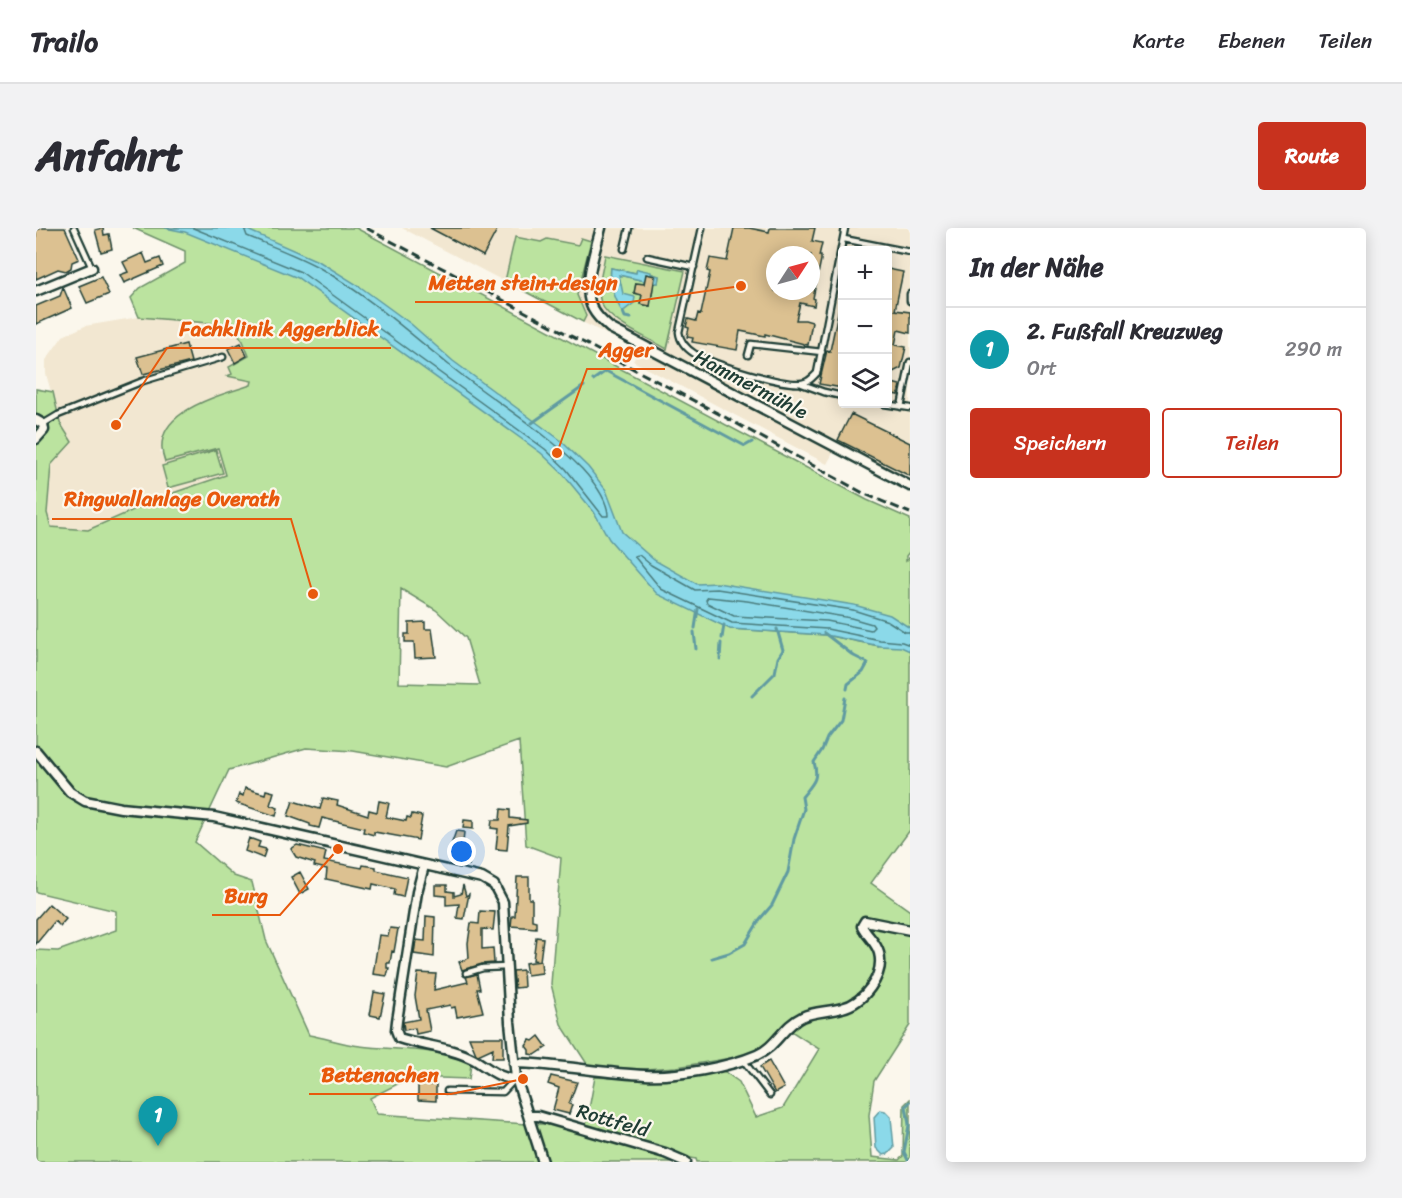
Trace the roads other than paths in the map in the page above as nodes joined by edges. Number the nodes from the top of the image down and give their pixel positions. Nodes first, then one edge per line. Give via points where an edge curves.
1 (74, 228) edge
2 (601, 228) edge
3 (629, 228) edge
4 (702, 228) edge
5 (845, 228) edge
6 (843, 239) junction
7 (624, 249) dead end
8 (910, 252) edge
9 (647, 257) dead end
10 (92, 267) joint
11 (694, 267) junction
12 (36, 291) edge
13 (910, 294) edge
14 (910, 301) edge
15 (822, 352) junction
16 (748, 355) dead end
17 (223, 357) dead end
18 (910, 362) edge
19 (801, 384) junction
20 (838, 395) edge
21 (892, 405) edge
22 (901, 407) junction
23 (910, 408) edge
24 (39, 422) edge
25 (36, 439) edge
26 (910, 486) edge
27 (36, 751) edge
28 (424, 866) junction
29 (910, 930) edge
30 (507, 967) junction
31 (466, 973) dead end
32 (743, 1060) junction
33 (514, 1063) junction
34 (516, 1078) junction
35 (447, 1091) dead end
36 (770, 1095) dead end
37 (529, 1116) junction
38 (543, 1162) edge
39 (686, 1162) edge

1 - 10 lane
2 - 26 street, Hammermühle via 588,289 590,303 599,318
3 - 7 lane
4 - 11 lane
5 - 6 lane
6 - 8 lane
6 - 15 lane
9 - 11 lane
10 - 12 street
11 - 19 lane via 679,332 684,346 732,369
13 - 14 lane
15 - 16 lane via 751,344
15 - 19 lane via 817,373
17 - 24 lane via 142,381
18 - 22 lane
19 - 20 lane
21 - 22 lane
22 - 23 lane
24 - 25 street via 44,430
27 - 28 street via 70,792 85,801 214,817
28 - 30 street via 482,878 494,885 503,902
28 - 34 street via 403,978 397,1035 448,1049 504,1078
29 - 32 street via 866,921 862,926 877,947 880,959 876,980 863,995 843,1008 801,1017 768,1049
30 - 31 lane
30 - 33 street
32 - 33 street via 659,1076
32 - 36 lane
33 - 34 street
34 - 35 lane via 503,1092
34 - 37 street
37 - 38 street
37 - 39 street, Rottfeld via 587,1129

